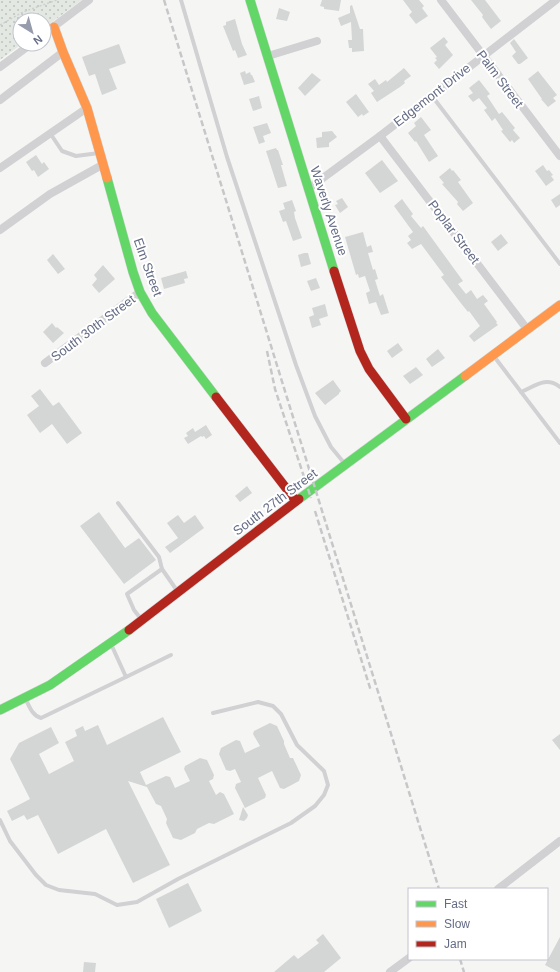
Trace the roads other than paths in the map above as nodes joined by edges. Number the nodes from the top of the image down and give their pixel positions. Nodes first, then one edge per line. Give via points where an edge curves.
1 (89, 0) edge
2 (181, 0) edge
3 (250, 0) edge
4 (441, 0) edge
5 (556, 0) edge
6 (54, 27) joint
7 (317, 42) dead end
8 (21, 52) edge
9 (63, 52) junction
10 (268, 56) junction
11 (482, 56) junction
12 (0, 68) edge
13 (431, 96) junction
14 (0, 100) edge
15 (86, 108) junction
16 (50, 133) junction
17 (380, 136) junction
18 (99, 153) junction
19 (560, 156) edge
20 (102, 165) junction
21 (0, 168) edge
22 (308, 189) junction
23 (0, 230) edge
24 (560, 264) edge
25 (140, 292) junction
26 (560, 304) edge
27 (528, 328) junction
28 (492, 355) junction
29 (45, 363) dead end
30 (560, 387) edge
31 (521, 392) junction
32 (406, 419) junction
33 (560, 443) edge
34 (346, 465) junction
35 (296, 501) junction
36 (118, 503) dead end
37 (162, 569) junction
38 (179, 592) junction
39 (143, 620) junction
40 (110, 643) junction
41 (171, 655) dead end
42 (126, 677) junction
43 (25, 698) junction
44 (0, 710) edge
45 (213, 713) dead end
46 (0, 820) edge
47 (560, 841) edge
48 (499, 888) edge
49 (408, 959) edge
50 (390, 972) edge

1 - 6 street
2 - 34 lane via 227,157 296,365 315,416 331,447
3 - 10 street, Waverly Avenue
4 - 11 street, Palm Street
5 - 11 street, Edgemont Drive
6 - 9 street, Elm Street
7 - 10 street
8 - 12 street
9 - 14 street
9 - 15 street, Elm Street
10 - 22 street, Waverly Avenue
11 - 13 street, Edgemont Drive
11 - 19 street, Palm Street
13 - 17 street, Edgemont Drive
13 - 24 lane
15 - 16 street
15 - 18 street, Elm Street
16 - 18 lane via 62,151 76,156
16 - 21 street
17 - 22 street, Edgemont Drive
17 - 27 street, Poplar Street
18 - 20 street, Elm Street
20 - 23 street via 50,194
20 - 25 street, Elm Street
22 - 32 street, Waverly Avenue via 360,351 373,375
25 - 29 street, South 30th Street
25 - 35 street, Elm Street via 156,319
26 - 27 street, South 27th Street
27 - 28 street, South 27th Street
28 - 31 lane
28 - 32 street, South 27th Street
30 - 31 lane via 554,382 543,382
31 - 33 lane
32 - 34 street, South 27th Street
34 - 35 street, South 27th Street
35 - 38 street, South 27th Street
36 - 37 lane via 159,557
37 - 38 lane
37 - 39 lane via 127,594 134,610
38 - 39 street, South 27th Street
39 - 40 street, South 27th Street
40 - 42 lane
40 - 43 street, South 27th Street via 50,685
41 - 42 lane
42 - 43 lane via 41,718 32,712
43 - 44 street, South 27th Street
45 - 46 lane via 258,702 272,706 281,714 297,745 324,771 328,785 324,795 291,823 137,902 117,905 95,894 59,890 46,885 10,841
47 - 48 street
49 - 50 street

